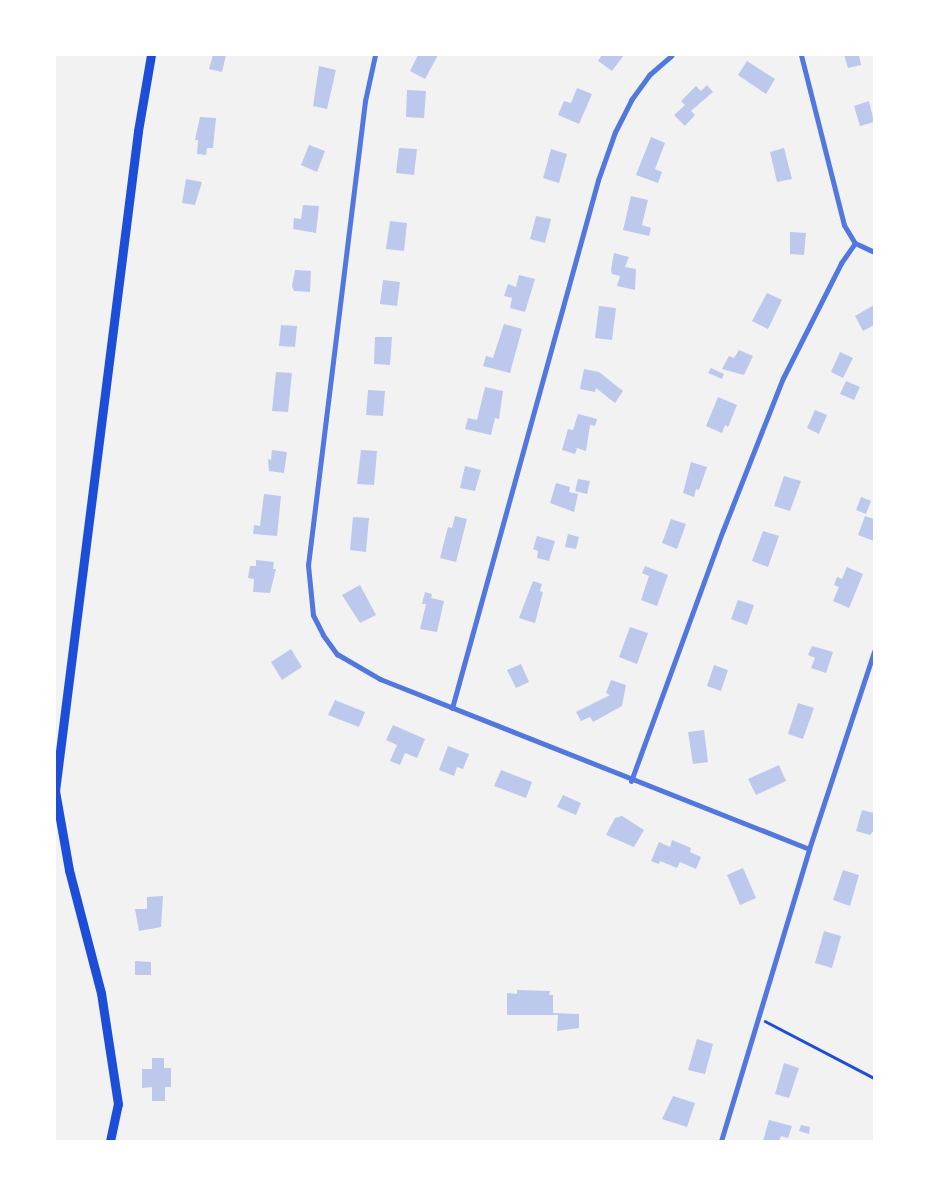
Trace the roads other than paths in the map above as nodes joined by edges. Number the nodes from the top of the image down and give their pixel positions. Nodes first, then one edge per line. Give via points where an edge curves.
1 (151, 55) edge
2 (375, 55) edge
3 (672, 55) edge
4 (801, 55) edge
5 (856, 243) junction
6 (874, 252) edge
7 (874, 651) edge
8 (452, 708) junction
9 (631, 781) junction
10 (809, 849) junction
11 (110, 1141) edge
12 (721, 1141) edge

1 - 11 main road via 138,131 55,791 69,870 101,993 118,1104
2 - 8 street via 365,101 327,397 308,565 309,592 314,615 337,654 380,679
3 - 8 street via 648,75 631,100 615,132 598,180
4 - 5 street via 836,202
5 - 6 street
5 - 9 street via 841,263 775,396
7 - 10 street
8 - 9 street
9 - 10 street
10 - 12 street

